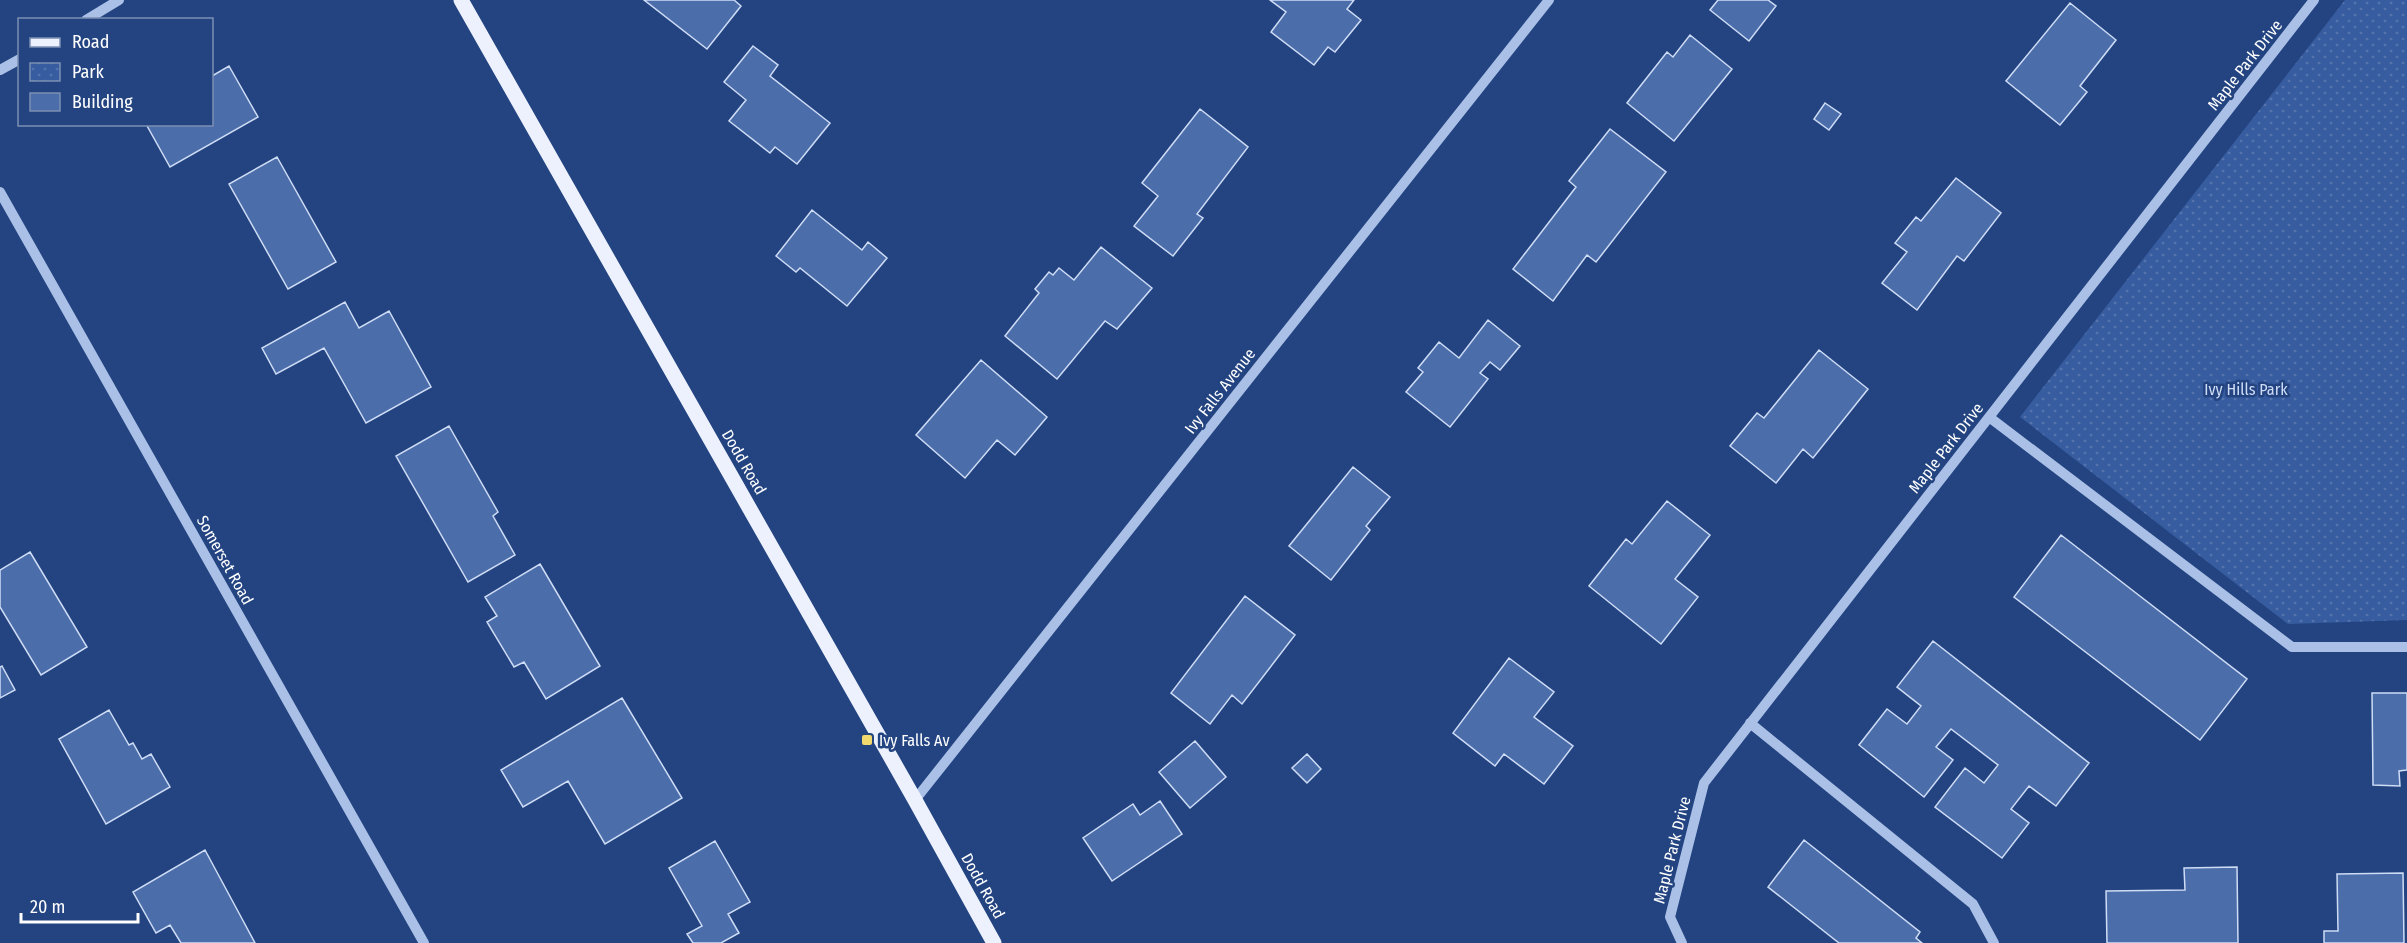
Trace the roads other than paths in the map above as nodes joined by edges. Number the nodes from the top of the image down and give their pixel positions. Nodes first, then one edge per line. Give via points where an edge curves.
1 (119, 0) edge
2 (461, 0) edge
3 (1549, 0) edge
4 (2314, 0) edge
5 (89, 18) edge
6 (18, 60) edge
7 (0, 70) edge
8 (0, 192) edge
9 (1989, 417) junction
10 (2407, 647) edge
11 (1750, 723) junction
12 (915, 800) junction
13 (424, 943) edge
14 (994, 943) edge
15 (1682, 943) edge
16 (1994, 943) edge

1 - 5 street
2 - 12 main road, Dodd Road
3 - 12 street, Ivy Falls Avenue
4 - 9 street, Maple Park Drive
6 - 7 street
8 - 13 street, Somerset Road
9 - 10 street via 2292,647
9 - 11 street, Maple Park Drive
11 - 15 street, Maple Park Drive via 1704,783 1670,916
11 - 16 street via 1973,904
12 - 14 main road, Dodd Road

